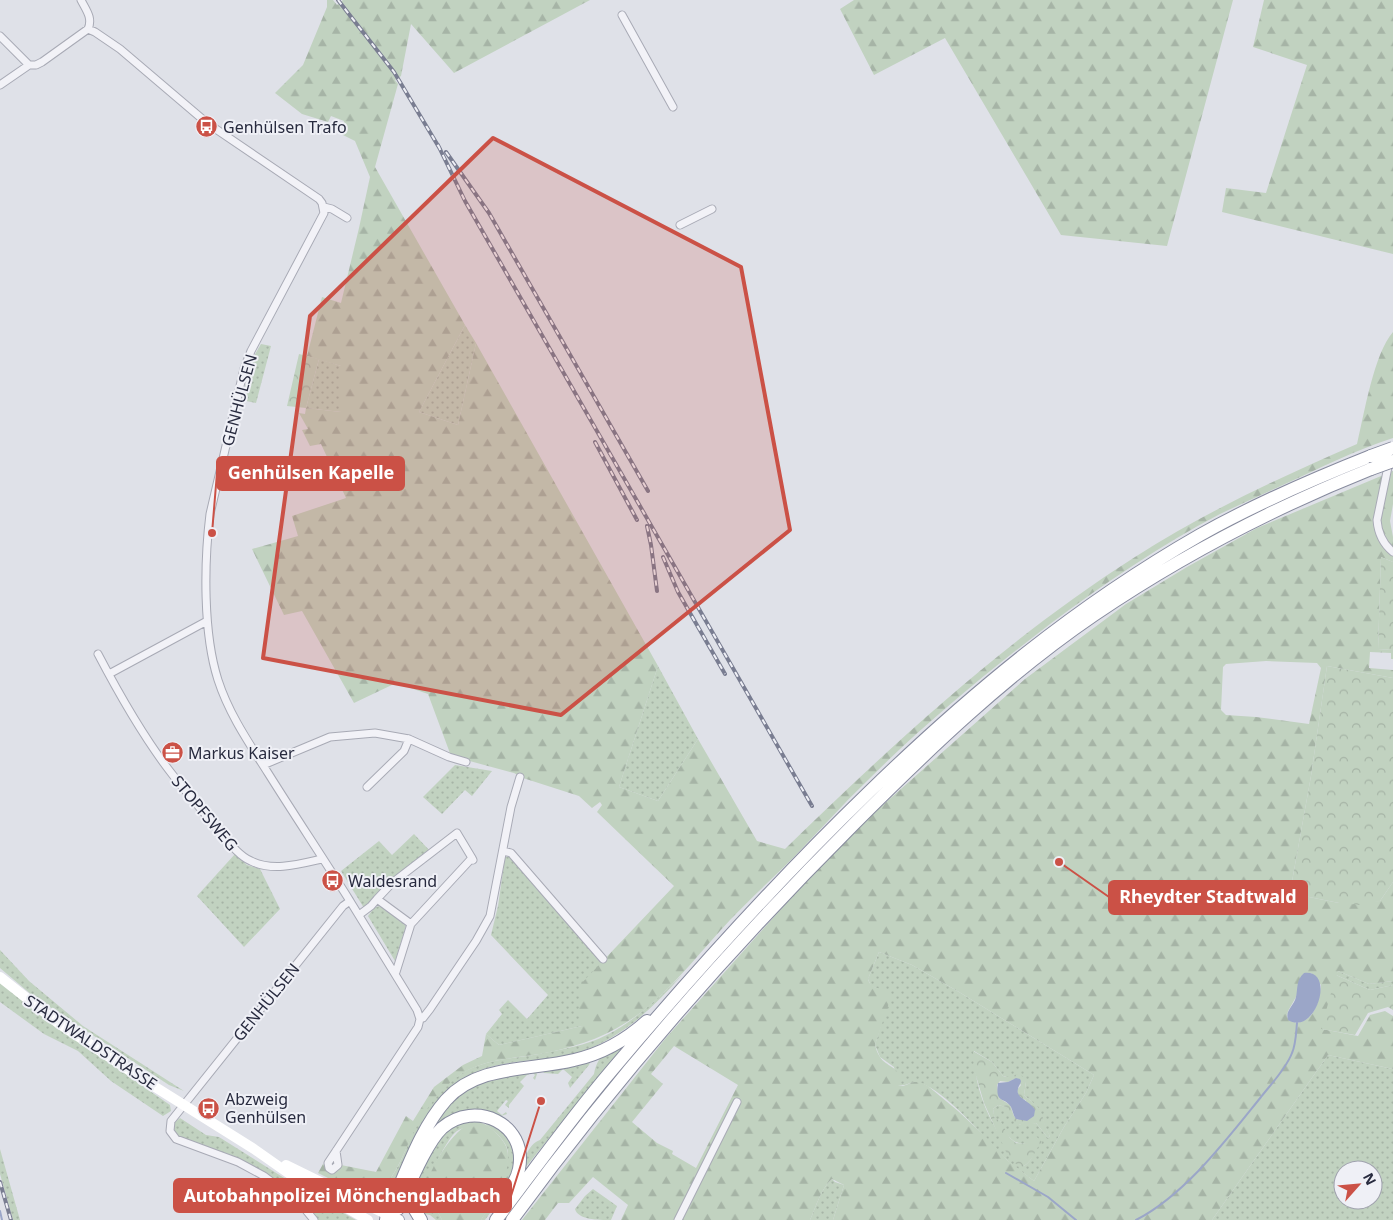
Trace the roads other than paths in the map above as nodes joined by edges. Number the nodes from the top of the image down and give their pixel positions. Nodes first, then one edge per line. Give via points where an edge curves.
1 (81, 0) edge
2 (622, 15) dead end
3 (88, 28) junction
4 (0, 36) edge
5 (29, 65) junction
6 (0, 85) edge
7 (673, 107) dead end
8 (324, 207) junction
9 (712, 209) dead end
10 (347, 218) dead end
11 (680, 225) dead end
12 (1393, 448) edge
13 (1393, 461) edge
14 (1393, 552) edge
15 (207, 620) junction
16 (98, 654) dead end
17 (109, 674) junction
18 (409, 739) junction
19 (466, 762) dead end
20 (263, 766) junction
21 (520, 777) dead end
22 (367, 787) dead end
23 (503, 851) junction
24 (322, 859) junction
25 (377, 898) junction
26 (350, 901) junction
27 (359, 915) junction
28 (411, 924) junction
29 (603, 959) dead end
30 (396, 972) junction
31 (0, 978) edge
32 (691, 979) junction
33 (420, 1019) junction
34 (737, 1102) dead end
35 (184, 1105) junction
36 (254, 1149) junction
37 (336, 1151) dead end
38 (427, 1151) junction
39 (409, 1166) junction
40 (363, 1203) junction
41 (391, 1218) edge
42 (314, 1220) edge
43 (368, 1220) edge
44 (421, 1220) edge
45 (490, 1220) edge
46 (496, 1220) edge
47 (512, 1220) edge
48 (678, 1220) edge

1 - 3 street via 90,17
2 - 7 street
3 - 5 street via 42,62
3 - 8 street via 120,49 207,123 319,199
4 - 5 street
5 - 6 street
8 - 10 street
8 - 15 street, GENHÜLSEN via 324,213 244,369 210,514
9 - 11 street
12 - 14 street via 1377,520 1383,540
12 - 32 highway, bridge via 1307,482 1201,534 1149,565 1041,640 938,727 841,819
13 - 47 highway, bridge via 1284,506 1175,563 1091,617 977,707 829,849 710,976 591,1115
15 - 17 street
15 - 20 street, GENHÜLSEN via 213,662 224,698
16 - 17 street, STOPFSWEG
17 - 24 street, STOPFSWEG via 171,773 240,854 254,863 278,866
18 - 19 street
18 - 20 street via 375,733 330,737
18 - 22 street via 404,751
20 - 24 street, GENHÜLSEN
21 - 23 street
23 - 29 street via 511,853
23 - 33 street via 490,916 484,929
24 - 26 street, GENHÜLSEN
25 - 27 street
25 - 28 street
25 - 28 street via 457,833 472,859
26 - 27 street, GENHÜLSEN
26 - 35 street, GENHÜLSEN
27 - 30 street, GENHÜLSEN
28 - 30 street
30 - 33 street, GENHÜLSEN
31 - 35 main road, STADTWALDSTRASSE via 58,1023
32 - 39 highway via 638,1028 608,1048 573,1060 497,1072 462,1087 438,1111
32 - 46 highway via 610,1072
33 - 37 street via 418,1027
34 - 48 street
35 - 36 main road, STADTWALDSTRASSE
35 - 42 street via 171,1121 170,1131 174,1138 238,1162 260,1174 300,1203
36 - 40 main road, STADTWALDSTRASSE
36 - 43 main road, STADTWALDSTRASSE via 318,1193
38 - 41 highway
38 - 44 highway via 412,1194 412,1205
38 - 45 highway via 441,1129 460,1117 487,1117 508,1129 518,1147 519,1170
39 - 40 highway via 388,1195 376,1202
39 - 41 highway
40 - 41 main road, STADTWALDSTRASSE

